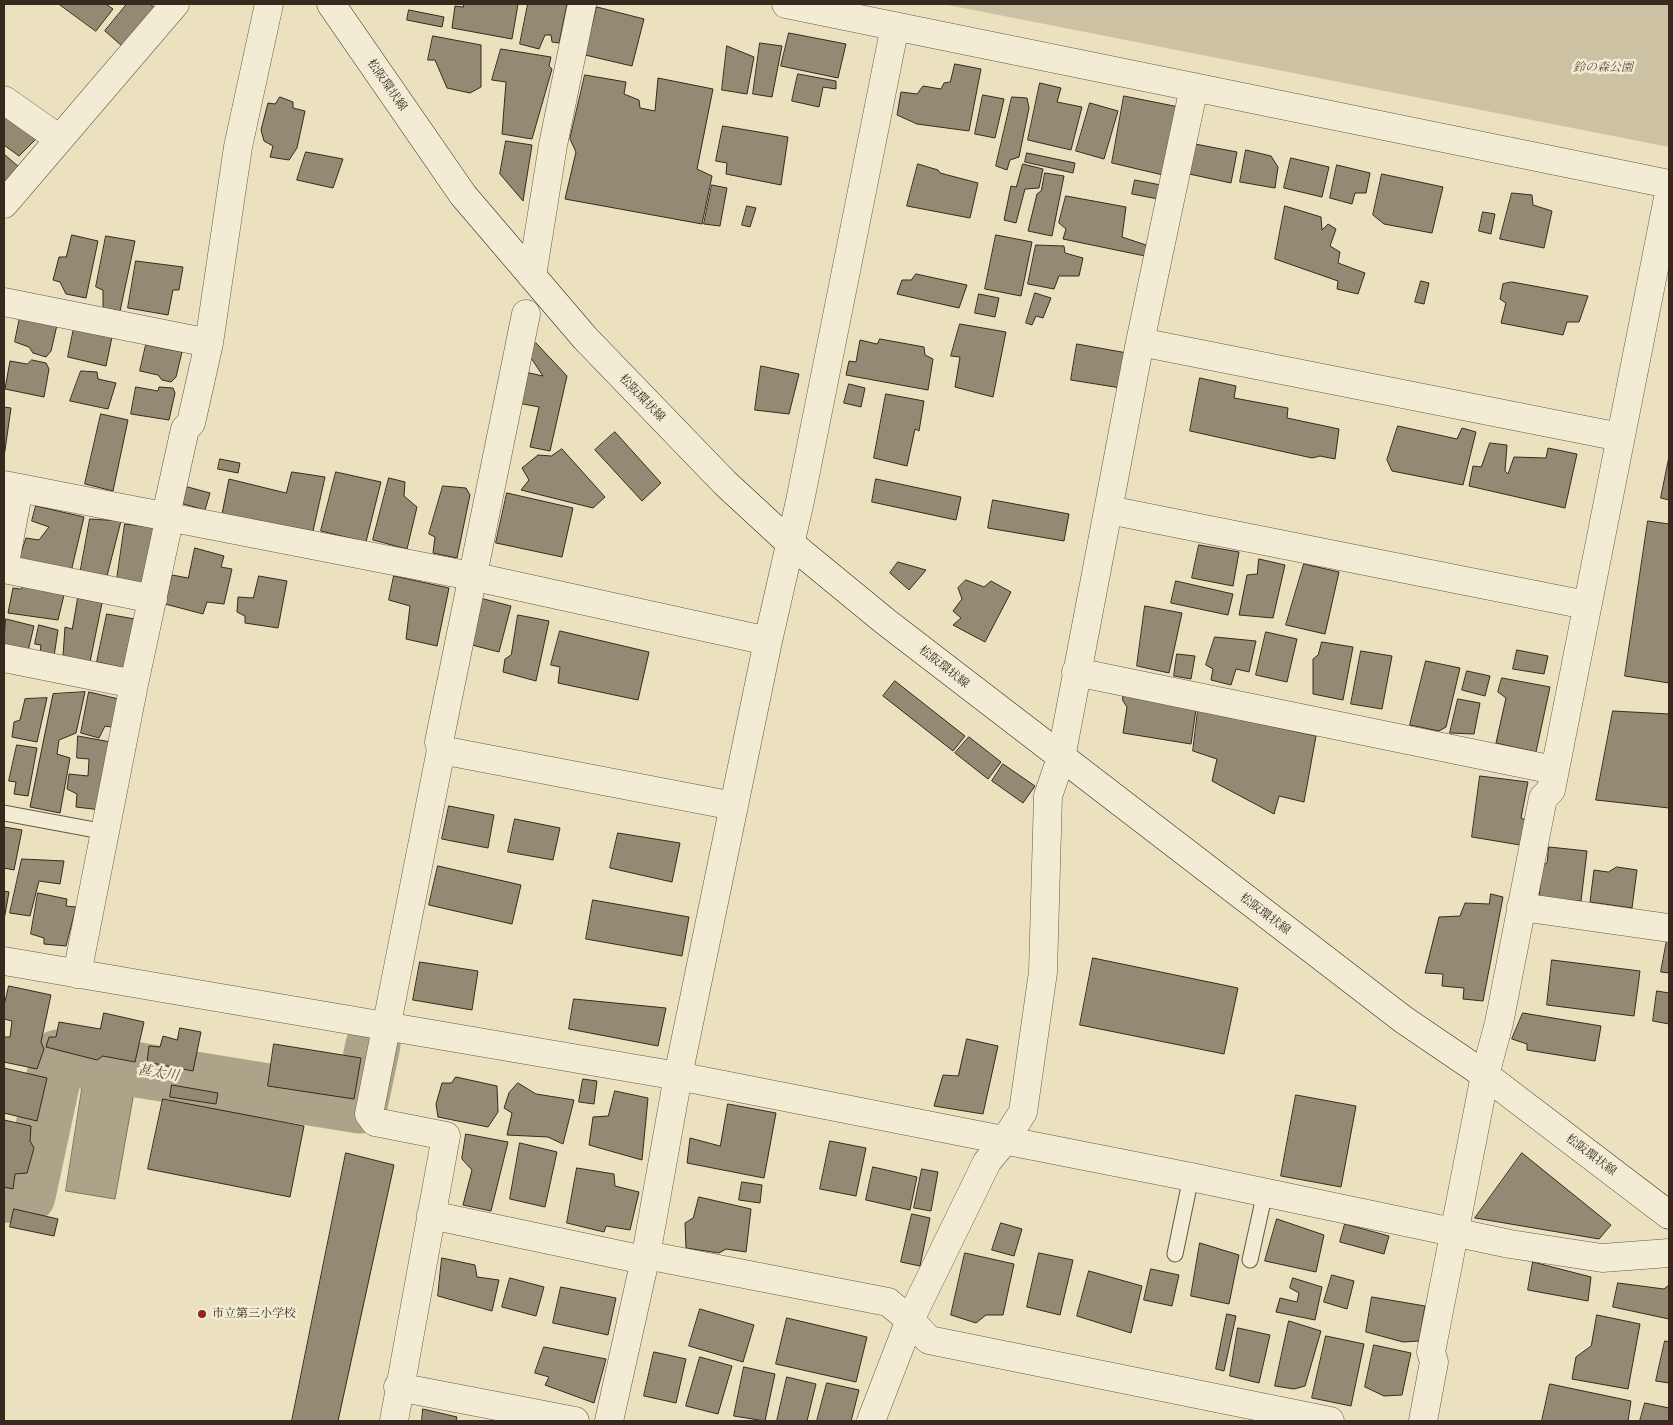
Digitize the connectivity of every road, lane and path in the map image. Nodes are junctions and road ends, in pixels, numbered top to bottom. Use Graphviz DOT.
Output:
graph roads {
  1 [pos="175,4"];
  2 [pos="269,4"];
  3 [pos="330,4"];
  4 [pos="582,4"];
  5 [pos="786,4"];
  6 [pos="895,26"];
  7 [pos="1194,87"];
  8 [pos="4,100"];
  9 [pos="58,138"];
  10 [pos="1669,184"];
  11 [pos="1669,193"];
  12 [pos="4,204"];
  13 [pos="532,276"];
  14 [pos="4,302"];
  15 [pos="526,314"];
  16 [pos="1140,342"];
  17 [pos="209,344"];
  18 [pos="1620,437"];
  19 [pos="11,486"];
  20 [pos="1109,510"];
  21 [pos="168,515"];
  22 [pos="791,544"];
  23 [pos="4,569"];
  24 [pos="471,576"];
  25 [pos="152,599"];
  26 [pos="1586,605"];
  27 [pos="768,641"];
  28 [pos="4,658"];
  29 [pos="1076,672"];
  30 [pos="134,684"];
  31 [pos="441,750"];
  32 [pos="1061,758"];
  33 [pos="1554,770"];
  34 [pos="734,806"];
  35 [pos="4,812"];
  36 [pos="106,832"];
  37 [pos="1521,907"];
  38 [pos="1669,928"];
  39 [pos="4,961"];
  40 [pos="77,974"];
  41 [pos="387,1026"];
  42 [pos="1484,1075"];
  43 [pos="678,1076"];
  44 [pos="1005,1140"];
  45 [pos="1191,1177"];
  46 [pos="1265,1192"];
  47 [pos="431,1215"];
  48 [pos="1669,1215"];
  49 [pos="1455,1231"];
  50 [pos="1669,1253"];
  51 [pos="1175,1254"];
  52 [pos="645,1258"];
  53 [pos="1250,1260"];
  54 [pos="910,1320"];
  55 [pos="398,1386"];
  56 [pos="394,1421"];
  57 [pos="575,1421"];
  58 [pos="609,1421"];
  59 [pos="871,1421"];
  60 [pos="1330,1421"];
  61 [pos="1423,1421"];
  1 -- 9 [label="street"];
  2 -- 17 [label="street"];
  3 -- 13 [label="street, 松阪環状線"];
  4 -- 13 [label="street"];
  5 -- 6 [label="street"];
  6 -- 7 [label="street"];
  6 -- 22 [label="street"];
  7 -- 10 [label="street"];
  7 -- 16 [label="street"];
  8 -- 9 [label="street"];
  9 -- 12 [label="street"];
  11 -- 18 [label="street"];
  13 -- 22 [label="street, 松阪環状線"];
  14 -- 17 [label="street"];
  15 -- 24 [label="street"];
  16 -- 18 [label="street"];
  16 -- 20 [label="street"];
  17 -- 21 [label="street"];
  18 -- 26 [label="street"];
  19 -- 21 [label="street"];
  19 -- 23 [label="street"];
  20 -- 26 [label="street"];
  20 -- 29 [label="street"];
  21 -- 24 [label="street"];
  21 -- 25 [label="street"];
  22 -- 27 [label="street"];
  22 -- 32 [label="street, 松阪環状線"];
  23 -- 25 [label="street"];
  24 -- 27 [label="street"];
  24 -- 31 [label="street"];
  25 -- 30 [label="street"];
  26 -- 33 [label="street"];
  27 -- 34 [label="street"];
  28 -- 30 [label="street"];
  29 -- 32 [label="street"];
  29 -- 33 [label="street"];
  30 -- 36 [label="street"];
  31 -- 34 [label="street"];
  31 -- 41 [label="street"];
  32 -- 42 [label="street, 松阪環状線"];
  32 -- 44 [label="street"];
  33 -- 37 [label="street"];
  34 -- 43 [label="street"];
  35 -- 36 [label="lane"];
  36 -- 40 [label="street"];
  37 -- 38 [label="street"];
  37 -- 42 [label="street"];
  39 -- 40 [label="street"];
  40 -- 41 [label="street"];
  41 -- 43 [label="street"];
  41 -- 47 [label="street"];
  42 -- 48 [label="street, 松阪環状線"];
  42 -- 49 [label="street"];
  43 -- 44 [label="street"];
  43 -- 52 [label="street"];
  44 -- 45 [label="street"];
  44 -- 54 [label="street"];
  45 -- 46 [label="street"];
  45 -- 51 [label="lane"];
  46 -- 49 [label="street"];
  46 -- 53 [label="lane"];
  47 -- 52 [label="street"];
  47 -- 55 [label="street"];
  49 -- 50 [label="street"];
  49 -- 61 [label="street"];
  52 -- 54 [label="street"];
  52 -- 58 [label="street"];
  54 -- 59 [label="street"];
  54 -- 60 [label="street"];
  55 -- 56 [label="street"];
  55 -- 57 [label="street"];
}
